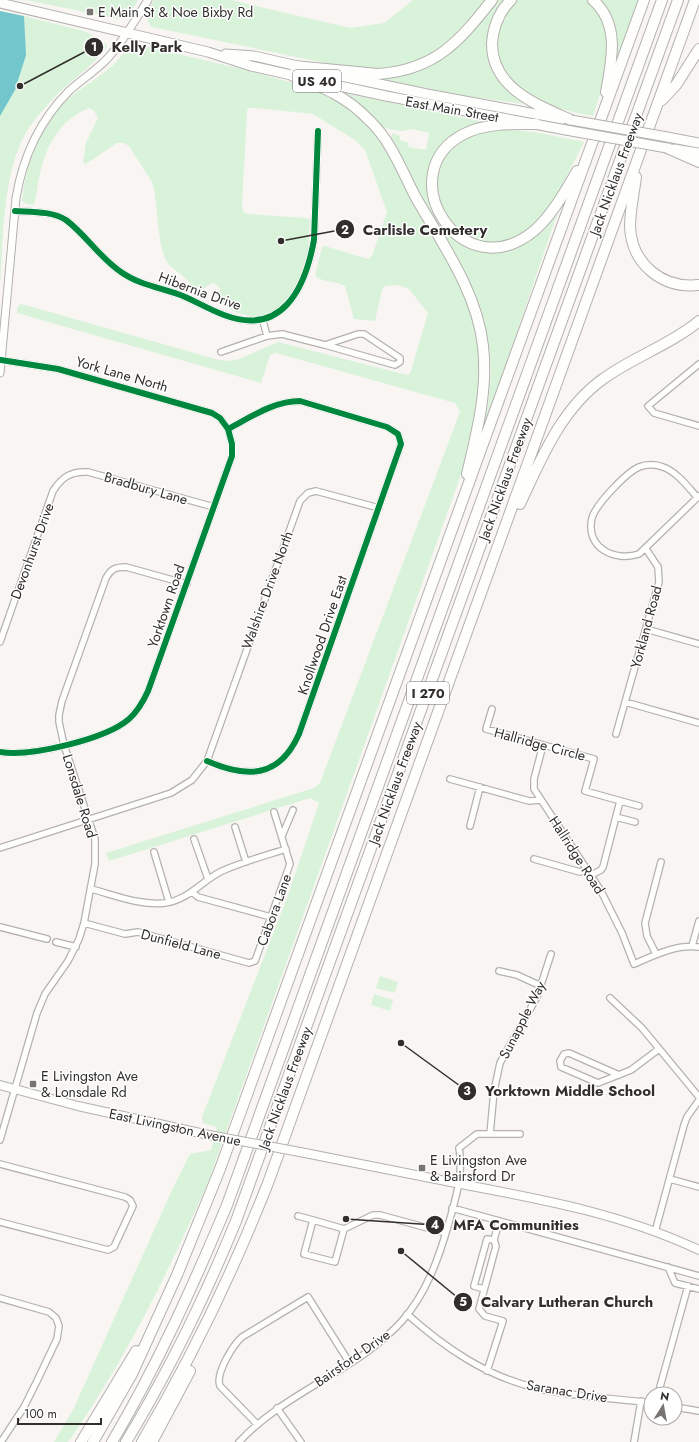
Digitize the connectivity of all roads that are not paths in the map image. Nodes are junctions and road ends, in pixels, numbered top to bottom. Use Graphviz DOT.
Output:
graph roads {
  1 [pos="148,0"];
  2 [pos="492,0"];
  3 [pos="512,0"];
  4 [pos="593,0"];
  5 [pos="644,0"];
  6 [pos="662,0"];
  7 [pos="678,0"];
  8 [pos="696,0"];
  9 [pos="0,3"];
  10 [pos="126,33"];
  11 [pos="699,49"];
  12 [pos="294,71"];
  13 [pos="658,104"];
  14 [pos="571,120"];
  15 [pos="601,120"];
  16 [pos="536,124"];
  17 [pos="318,131"];
  18 [pos="699,143"];
  19 [pos="590,148"];
  20 [pos="667,148"];
  21 [pos="699,153"];
  22 [pos="640,155"];
  23 [pos="699,162"];
  24 [pos="15,211"];
  25 [pos="699,285"];
  26 [pos="263,321"];
  27 [pos="699,321"];
  28 [pos="267,336"];
  29 [pos="325,345"];
  30 [pos="222,352"];
  31 [pos="1,360"];
  32 [pos="699,364"];
  33 [pos="0,373"];
  34 [pos="699,426"];
  35 [pos="228,429"];
  36 [pos="78,471"];
  37 [pos="698,497"];
  38 [pos="214,507"];
  39 [pos="379,508"];
  40 [pos="456,520"];
  41 [pos="504,531"];
  42 [pos="646,549"];
  43 [pos="187,584"];
  44 [pos="646,629"];
  45 [pos="0,642"];
  46 [pos="699,644"];
  47 [pos="625,702"];
  48 [pos="492,708"];
  49 [pos="699,723"];
  50 [pos="616,734"];
  51 [pos="543,744"];
  52 [pos="64,745"];
  53 [pos="0,752"];
  54 [pos="207,761"];
  55 [pos="450,778"];
  56 [pos="480,788"];
  57 [pos="540,800"];
  58 [pos="620,801"];
  59 [pos="639,806"];
  60 [pos="293,810"];
  61 [pos="274,812"];
  62 [pos="616,817"];
  63 [pos="88,820"];
  64 [pos="635,822"];
  65 [pos="235,826"];
  66 [pos="470,826"];
  67 [pos="282,836"];
  68 [pos="194,839"];
  69 [pos="0,848"];
  70 [pos="286,849"];
  71 [pos="154,852"];
  72 [pos="534,859"];
  73 [pos="246,862"];
  74 [pos="661,862"];
  75 [pos="586,869"];
  76 [pos="591,875"];
  77 [pos="208,879"];
  78 [pos="91,889"];
  79 [pos="192,892"];
  80 [pos="169,902"];
  81 [pos="271,916"];
  82 [pos="699,921"];
  83 [pos="84,923"];
  84 [pos="0,927"];
  85 [pos="47,939"];
  86 [pos="56,942"];
  87 [pos="692,946"];
  88 [pos="76,947"];
  89 [pos="699,947"];
  90 [pos="551,954"];
  91 [pos="656,954"];
  92 [pos="254,961"];
  93 [pos="499,971"];
  94 [pos="541,986"];
  95 [pos="610,998"];
  96 [pos="659,1049"];
  97 [pos="619,1075"];
  98 [pos="0,1085"];
  99 [pos="15,1089"];
  100 [pos="699,1099"];
  101 [pos="490,1134"];
  102 [pos="520,1134"];
  103 [pos="0,1140"];
  104 [pos="0,1164"];
  105 [pos="670,1179"];
  106 [pos="459,1183"];
  107 [pos="699,1187"];
  108 [pos="452,1208"];
  109 [pos="298,1216"];
  110 [pos="313,1220"];
  111 [pos="499,1221"];
  112 [pos="0,1222"];
  113 [pos="344,1229"];
  114 [pos="655,1232"];
  115 [pos="446,1233"];
  116 [pos="494,1240"];
  117 [pos="699,1250"];
  118 [pos="235,1262"];
  119 [pos="668,1267"];
  120 [pos="699,1276"];
  121 [pos="688,1286"];
  122 [pos="484,1289"];
  123 [pos="699,1289"];
  124 [pos="0,1298"];
  125 [pos="407,1314"];
  126 [pos="156,1319"];
  127 [pos="349,1362"];
  128 [pos="487,1371"];
  129 [pos="660,1386"];
  130 [pos="640,1401"];
  131 [pos="643,1402"];
  132 [pos="277,1408"];
  133 [pos="683,1408"];
  134 [pos="100,1409"];
  135 [pos="699,1411"];
  136 [pos="256,1424"];
  137 [pos="1,1442"];
  138 [pos="76,1442"];
  139 [pos="81,1442"];
  140 [pos="93,1442"];
  141 [pos="112,1442"];
  142 [pos="126,1442"];
  143 [pos="142,1442"];
  144 [pos="152,1442"];
  145 [pos="239,1442"];
  146 [pos="301,1442"];
  147 [pos="634,1442"];
  1 -- 10 [label="street"];
  2 -- 12 [label="highway"];
  3 -- 14 [label="highway"];
  4 -- 15 [label="highway"];
  5 -- 15 [label="highway"];
  6 -- 141 [label="highway, Jack Nicklaus Freeway / I 270"];
  7 -- 142 [label="highway, Jack Nicklaus Freeway / I 270"];
  8 -- 13 [label="highway"];
  9 -- 10 [label="main road, East Main Street / US 40"];
  10 -- 12 [label="main road, East Main Street / US 40"];
  10 -- 24 [label="street"];
  11 -- 13 [label="highway"];
  12 -- 14 [label="main road, East Main Street / US 40"];
  12 -- 16 [label="main road, East Main Street / US 40"];
  12 -- 40 [label="highway"];
  13 -- 22 [label="highway"];
  14 -- 18 [label="main road, East Main Street / US 40, bridge"];
  15 -- 19 [label="highway"];
  16 -- 19 [label="highway"];
  16 -- 20 [label="main road, East Main Street / US 40, bridge"];
  17 -- 26 [label="street"];
  19 -- 40 [label="highway"];
  20 -- 21 [label="main road, East Main Street / US 40"];
  20 -- 23 [label="highway"];
  22 -- 25 [label="highway"];
  22 -- 41 [label="highway"];
  24 -- 26 [label="street, Hibernia Drive"];
  24 -- 31 [label="street"];
  26 -- 28 [label="street"];
  27 -- 41 [label="highway"];
  28 -- 29 [label="street"];
  28 -- 30 [label="street"];
  29 -- 29 [label="street"];
  31 -- 33 [label="street"];
  31 -- 35 [label="street, York Lane North"];
  32 -- 34 [label="street"];
  35 -- 38 [label="street, Yorktown Road"];
  35 -- 39 [label="street, Knollwood Drive East"];
  36 -- 38 [label="street, Bradbury Lane"];
  36 -- 45 [label="street, Devonhurst Drive"];
  37 -- 42 [label="street"];
  37 -- 42 [label="street"];
  38 -- 43 [label="street, Yorktown Road"];
  39 -- 54 [label="street, Knollwood Drive East"];
  39 -- 54 [label="street, Walshire Drive North"];
  40 -- 126 [label="highway"];
  41 -- 118 [label="highway"];
  42 -- 44 [label="street, Yorkland Road"];
  43 -- 52 [label="street, Yorktown Road"];
  43 -- 52 [label="street, Lonsdale Road"];
  44 -- 46 [label="street"];
  44 -- 47 [label="street, Yorkland Road"];
  47 -- 49 [label="street"];
  47 -- 50 [label="street, Yorkland Road"];
  48 -- 51 [label="street, Hallridge Circle"];
  51 -- 57 [label="street, Hallridge Road"];
  51 -- 58 [label="street, Hallridge Circle"];
  52 -- 53 [label="street, Yorktown Road"];
  52 -- 63 [label="street, Lonsdale Road"];
  54 -- 63 [label="street, Walshire Drive North"];
  55 -- 56 [label="street"];
  56 -- 57 [label="street"];
  56 -- 66 [label="street"];
  57 -- 75 [label="street, Hallridge Road"];
  58 -- 59 [label="street, Hallridge Circle"];
  58 -- 62 [label="street"];
  60 -- 67 [label="street"];
  61 -- 67 [label="street, Cabora Lane"];
  62 -- 64 [label="street"];
  62 -- 76 [label="street"];
  63 -- 69 [label="street, Walshire Drive North"];
  63 -- 78 [label="street, Lonsdale Road"];
  65 -- 73 [label="street"];
  67 -- 70 [label="street, Cabora Lane"];
  68 -- 77 [label="street"];
  70 -- 73 [label="street"];
  70 -- 81 [label="street, Cabora Lane"];
  71 -- 80 [label="street"];
  72 -- 75 [label="street"];
  73 -- 77 [label="street"];
  74 -- 91 [label="street"];
  75 -- 76 [label="street, Hallridge Road"];
  76 -- 91 [label="street, Hallridge Road"];
  77 -- 79 [label="street"];
  78 -- 80 [label="street"];
  78 -- 83 [label="street, Lonsdale Road"];
  79 -- 80 [label="street"];
  79 -- 81 [label="street"];
  81 -- 92 [label="street, Cabora Lane"];
  82 -- 87 [label="street"];
  83 -- 88 [label="street, Lonsdale Road"];
  83 -- 92 [label="street, Dunfield Lane"];
  84 -- 85 [label="street"];
  86 -- 88 [label="street"];
  87 -- 89 [label="street"];
  87 -- 91 [label="street"];
  88 -- 99 [label="street, Lonsdale Road"];
  90 -- 94 [label="street, Sunapple Way"];
  93 -- 94 [label="street"];
  94 -- 101 [label="street, Sunapple Way"];
  95 -- 96 [label="street"];
  96 -- 97 [label="street"];
  96 -- 100 [label="street"];
  97 -- 97 [label="street"];
  98 -- 99 [label="main road, East Livingston Avenue"];
  99 -- 103 [label="street, Lonsdale Road"];
  99 -- 106 [label="main road, East Livingston Avenue, bridge"];
  100 -- 105 [label="street"];
  101 -- 102 [label="street"];
  101 -- 106 [label="street, Bairsford Drive"];
  104 -- 112 [label="street"];
  105 -- 107 [label="street"];
  105 -- 114 [label="street"];
  106 -- 108 [label="street, Bairsford Drive"];
  106 -- 114 [label="main road, East Livingston Avenue"];
  108 -- 111 [label="street"];
  108 -- 115 [label="street, Bairsford Drive"];
  109 -- 110 [label="street"];
  110 -- 113 [label="street"];
  110 -- 113 [label="street"];
  111 -- 116 [label="street"];
  111 -- 119 [label="street"];
  113 -- 115 [label="street"];
  114 -- 117 [label="main road, East Livingston Avenue"];
  115 -- 125 [label="street, Bairsford Drive"];
  116 -- 122 [label="street"];
  116 -- 122 [label="street"];
  118 -- 143 [label="highway"];
  118 -- 144 [label="highway"];
  119 -- 120 [label="street"];
  119 -- 121 [label="street"];
  121 -- 123 [label="street"];
  121 -- 129 [label="street"];
  122 -- 128 [label="street"];
  124 -- 137 [label="street"];
  125 -- 127 [label="street, Bairsford Drive"];
  125 -- 128 [label="street, Saranac Drive"];
  126 -- 134 [label="highway"];
  126 -- 140 [label="highway"];
  127 -- 132 [label="street, Bairsford Drive"];
  127 -- 136 [label="street"];
  128 -- 130 [label="street, Saranac Drive"];
  130 -- 131 [label="street, Saranac Drive"];
  130 -- 147 [label="street"];
  132 -- 136 [label="street, Bairsford Drive"];
  132 -- 146 [label="street"];
  133 -- 135 [label="street"];
  134 -- 138 [label="highway"];
  134 -- 139 [label="highway"];
  136 -- 145 [label="street, Bairsford Drive"];
}
